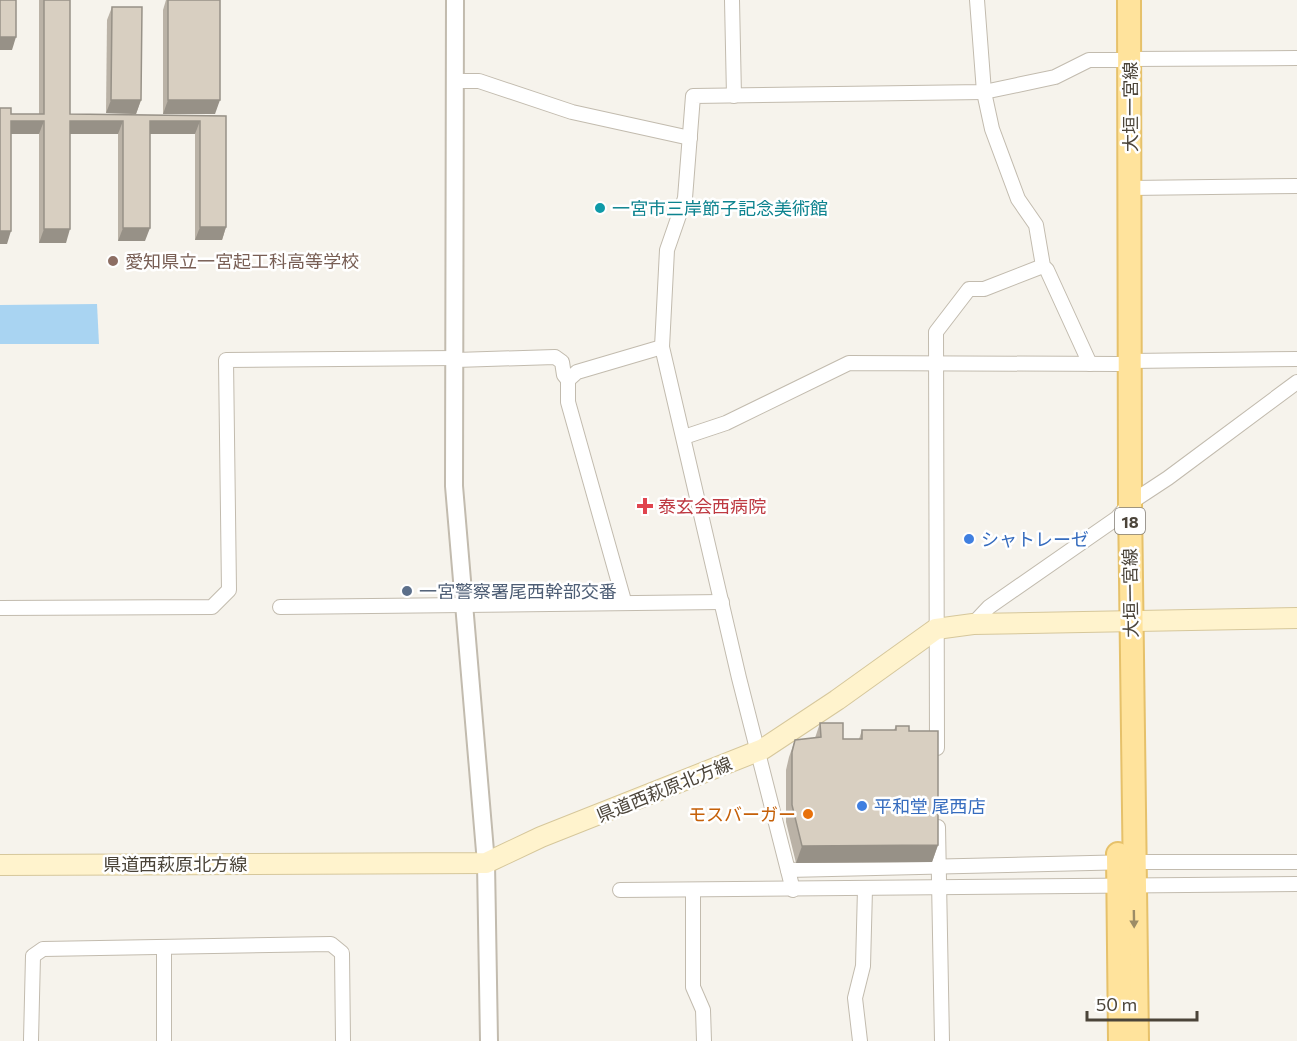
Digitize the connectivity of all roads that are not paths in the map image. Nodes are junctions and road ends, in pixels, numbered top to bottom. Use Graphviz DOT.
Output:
graph roads {
  1 [pos="455,0"];
  2 [pos="732,0"];
  3 [pos="977,0"];
  4 [pos="1117,0"];
  5 [pos="1129,0"];
  6 [pos="1297,58"];
  7 [pos="1124,59"];
  8 [pos="455,81"];
  9 [pos="984,92"];
  10 [pos="735,96"];
  11 [pos="690,138"];
  12 [pos="1297,186"];
  13 [pos="1130,188"];
  14 [pos="1043,266"];
  15 [pos="662,347"];
  16 [pos="456,359"];
  17 [pos="1297,359"];
  18 [pos="1124,362"];
  19 [pos="936,364"];
  20 [pos="1090,364"];
  21 [pos="568,380"];
  22 [pos="1297,382"];
  23 [pos="684,437"];
  24 [pos="1123,510"];
  25 [pos="624,602"];
  26 [pos="722,602"];
  27 [pos="464,605"];
  28 [pos="280,607"];
  29 [pos="0,608"];
  30 [pos="1297,618"];
  31 [pos="1124,622"];
  32 [pos="973,624"];
  33 [pos="936,629"];
  34 [pos="758,752"];
  35 [pos="937,762"];
  36 [pos="937,809"];
  37 [pos="1126,862"];
  38 [pos="1297,862"];
  39 [pos="486,863"];
  40 [pos="0,865"];
  41 [pos="938,868"];
  42 [pos="788,870"];
  43 [pos="1297,884"];
  44 [pos="1126,885"];
  45 [pos="938,888"];
  46 [pos="620,890"];
  47 [pos="693,890"];
  48 [pos="793,890"];
  49 [pos="865,890"];
  50 [pos="164,947"];
  51 [pos="31,1040"];
  52 [pos="164,1041"];
  53 [pos="343,1041"];
  54 [pos="489,1041"];
  55 [pos="704,1041"];
  56 [pos="860,1041"];
  57 [pos="942,1041"];
  58 [pos="1120,1041"];
  59 [pos="1137,1041"];
  1 -- 8 [label="street"];
  2 -- 10 [label="street"];
  3 -- 9 [label="street"];
  4 -- 7 [label="main road, 大垣一宮線 / 18"];
  5 -- 7 [label="main road, 大垣一宮線 / 18"];
  6 -- 7 [label="street"];
  7 -- 9 [label="street"];
  7 -- 13 [label="main road, 大垣一宮線 / 18"];
  7 -- 18 [label="main road, 大垣一宮線 / 18"];
  8 -- 11 [label="street"];
  8 -- 16 [label="street"];
  9 -- 10 [label="street"];
  9 -- 14 [label="street"];
  10 -- 11 [label="street"];
  11 -- 15 [label="street"];
  12 -- 13 [label="street"];
  13 -- 18 [label="main road, 大垣一宮線 / 18"];
  14 -- 19 [label="street"];
  14 -- 20 [label="street"];
  15 -- 21 [label="street"];
  15 -- 23 [label="street"];
  16 -- 21 [label="street"];
  16 -- 27 [label="street"];
  16 -- 29 [label="street"];
  17 -- 18 [label="street"];
  18 -- 20 [label="street"];
  18 -- 24 [label="main road, 大垣一宮線 / 18"];
  19 -- 20 [label="street"];
  19 -- 23 [label="street"];
  19 -- 33 [label="street"];
  21 -- 25 [label="street"];
  22 -- 24 [label="street"];
  23 -- 26 [label="street"];
  24 -- 31 [label="main road, 大垣一宮線 / 18"];
  24 -- 32 [label="street"];
  25 -- 26 [label="street"];
  25 -- 27 [label="street"];
  26 -- 34 [label="street"];
  27 -- 28 [label="street"];
  27 -- 39 [label="street"];
  30 -- 31 [label="main road, 県道西萩原北方線"];
  31 -- 32 [label="main road, 県道西萩原北方線"];
  31 -- 37 [label="main road, 大垣一宮線 / 18"];
  32 -- 33 [label="main road, 県道西萩原北方線"];
  33 -- 34 [label="main road, 県道西萩原北方線"];
  33 -- 35 [label="street"];
  34 -- 39 [label="main road, 県道西萩原北方線"];
  34 -- 42 [label="street"];
  36 -- 41 [label="street"];
  37 -- 38 [label="street"];
  37 -- 41 [label="street"];
  37 -- 44 [label="main road, 大垣一宮線 / 18"];
  39 -- 40 [label="main road, 県道西萩原北方線"];
  39 -- 54 [label="street"];
  41 -- 42 [label="street"];
  41 -- 45 [label="street"];
  42 -- 48 [label="street"];
  43 -- 44 [label="street"];
  44 -- 45 [label="street"];
  44 -- 58 [label="main road, 大垣一宮線 / 18"];
  44 -- 59 [label="main road, 大垣一宮線 / 18, one-way"];
  45 -- 49 [label="street"];
  45 -- 57 [label="street"];
  46 -- 47 [label="street"];
  47 -- 48 [label="street"];
  47 -- 55 [label="street"];
  48 -- 49 [label="street"];
  49 -- 56 [label="street"];
  50 -- 51 [label="street"];
  50 -- 52 [label="street"];
  50 -- 53 [label="street"];
}
